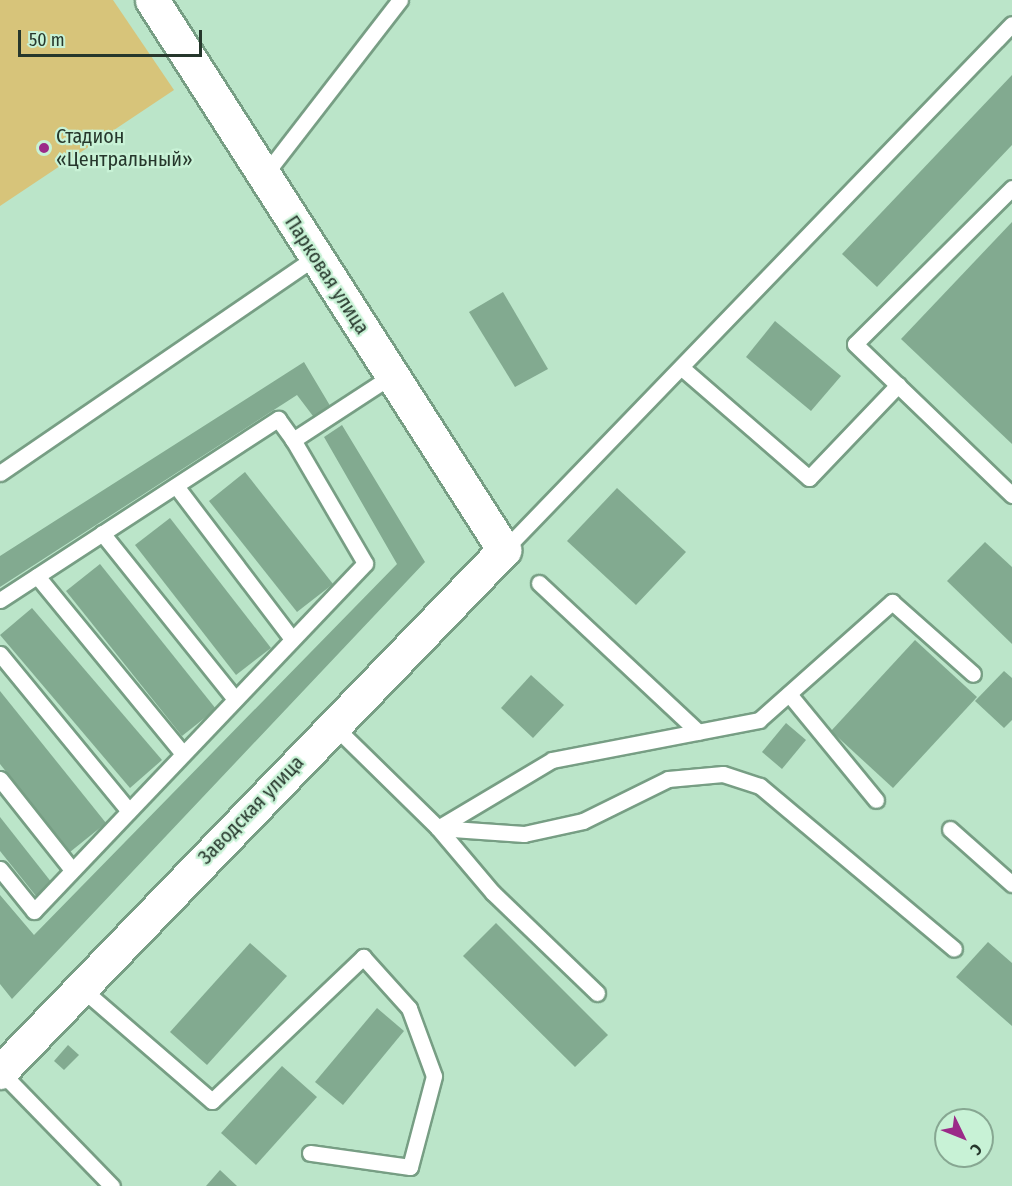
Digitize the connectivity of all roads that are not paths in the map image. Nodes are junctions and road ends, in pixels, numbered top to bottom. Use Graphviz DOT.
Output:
graph roads {
  1 [pos="152,0"];
  2 [pos="400,0"];
  3 [pos="1012,24"];
  4 [pos="263,177"];
  5 [pos="1012,188"];
  6 [pos="315,257"];
  7 [pos="682,368"];
  8 [pos="391,376"];
  9 [pos="898,385"];
  10 [pos="293,440"];
  11 [pos="0,473"];
  12 [pos="176,486"];
  13 [pos="1012,495"];
  14 [pos="102,533"];
  15 [pos="504,550"];
  16 [pos="37,576"];
  17 [pos="539,583"];
  18 [pos="0,600"];
  19 [pos="292,639"];
  20 [pos="0,654"];
  21 [pos="974,674"];
  22 [pos="789,694"];
  23 [pos="236,699"];
  24 [pos="333,725"];
  25 [pos="698,732"];
  26 [pos="183,754"];
  27 [pos="0,779"];
  28 [pos="876,800"];
  29 [pos="129,811"];
  30 [pos="438,828"];
  31 [pos="950,829"];
  32 [pos="0,869"];
  33 [pos="72,870"];
  34 [pos="1012,884"];
  35 [pos="954,949"];
  36 [pos="81,988"];
  37 [pos="597,993"];
  38 [pos="0,1072"];
  39 [pos="310,1153"];
  40 [pos="112,1186"];
  1 -- 4 [label="street, Парковая улица"];
  2 -- 4 [label="lane"];
  3 -- 7 [label="lane"];
  4 -- 6 [label="street, Парковая улица"];
  5 -- 9 [label="lane"];
  6 -- 8 [label="street, Парковая улица"];
  6 -- 11 [label="lane"];
  7 -- 9 [label="lane"];
  7 -- 15 [label="lane"];
  8 -- 10 [label="lane"];
  8 -- 15 [label="street, Парковая улица"];
  9 -- 13 [label="lane"];
  10 -- 12 [label="lane"];
  10 -- 19 [label="lane"];
  12 -- 14 [label="lane"];
  12 -- 19 [label="lane"];
  14 -- 16 [label="lane"];
  14 -- 23 [label="lane"];
  15 -- 24 [label="street, Заводская улица"];
  16 -- 18 [label="lane"];
  16 -- 26 [label="lane"];
  17 -- 25 [label="lane"];
  19 -- 23 [label="lane"];
  20 -- 29 [label="lane"];
  21 -- 22 [label="lane"];
  22 -- 25 [label="lane"];
  22 -- 28 [label="lane"];
  23 -- 26 [label="lane"];
  24 -- 30 [label="lane"];
  24 -- 36 [label="street, Заводская улица"];
  25 -- 30 [label="lane"];
  26 -- 29 [label="lane"];
  27 -- 33 [label="lane"];
  29 -- 33 [label="lane"];
  30 -- 35 [label="lane"];
  30 -- 37 [label="lane"];
  31 -- 34 [label="lane"];
  32 -- 33 [label="lane"];
  36 -- 38 [label="street, Заводская улица"];
  36 -- 39 [label="lane"];
  38 -- 40 [label="lane"];
}
